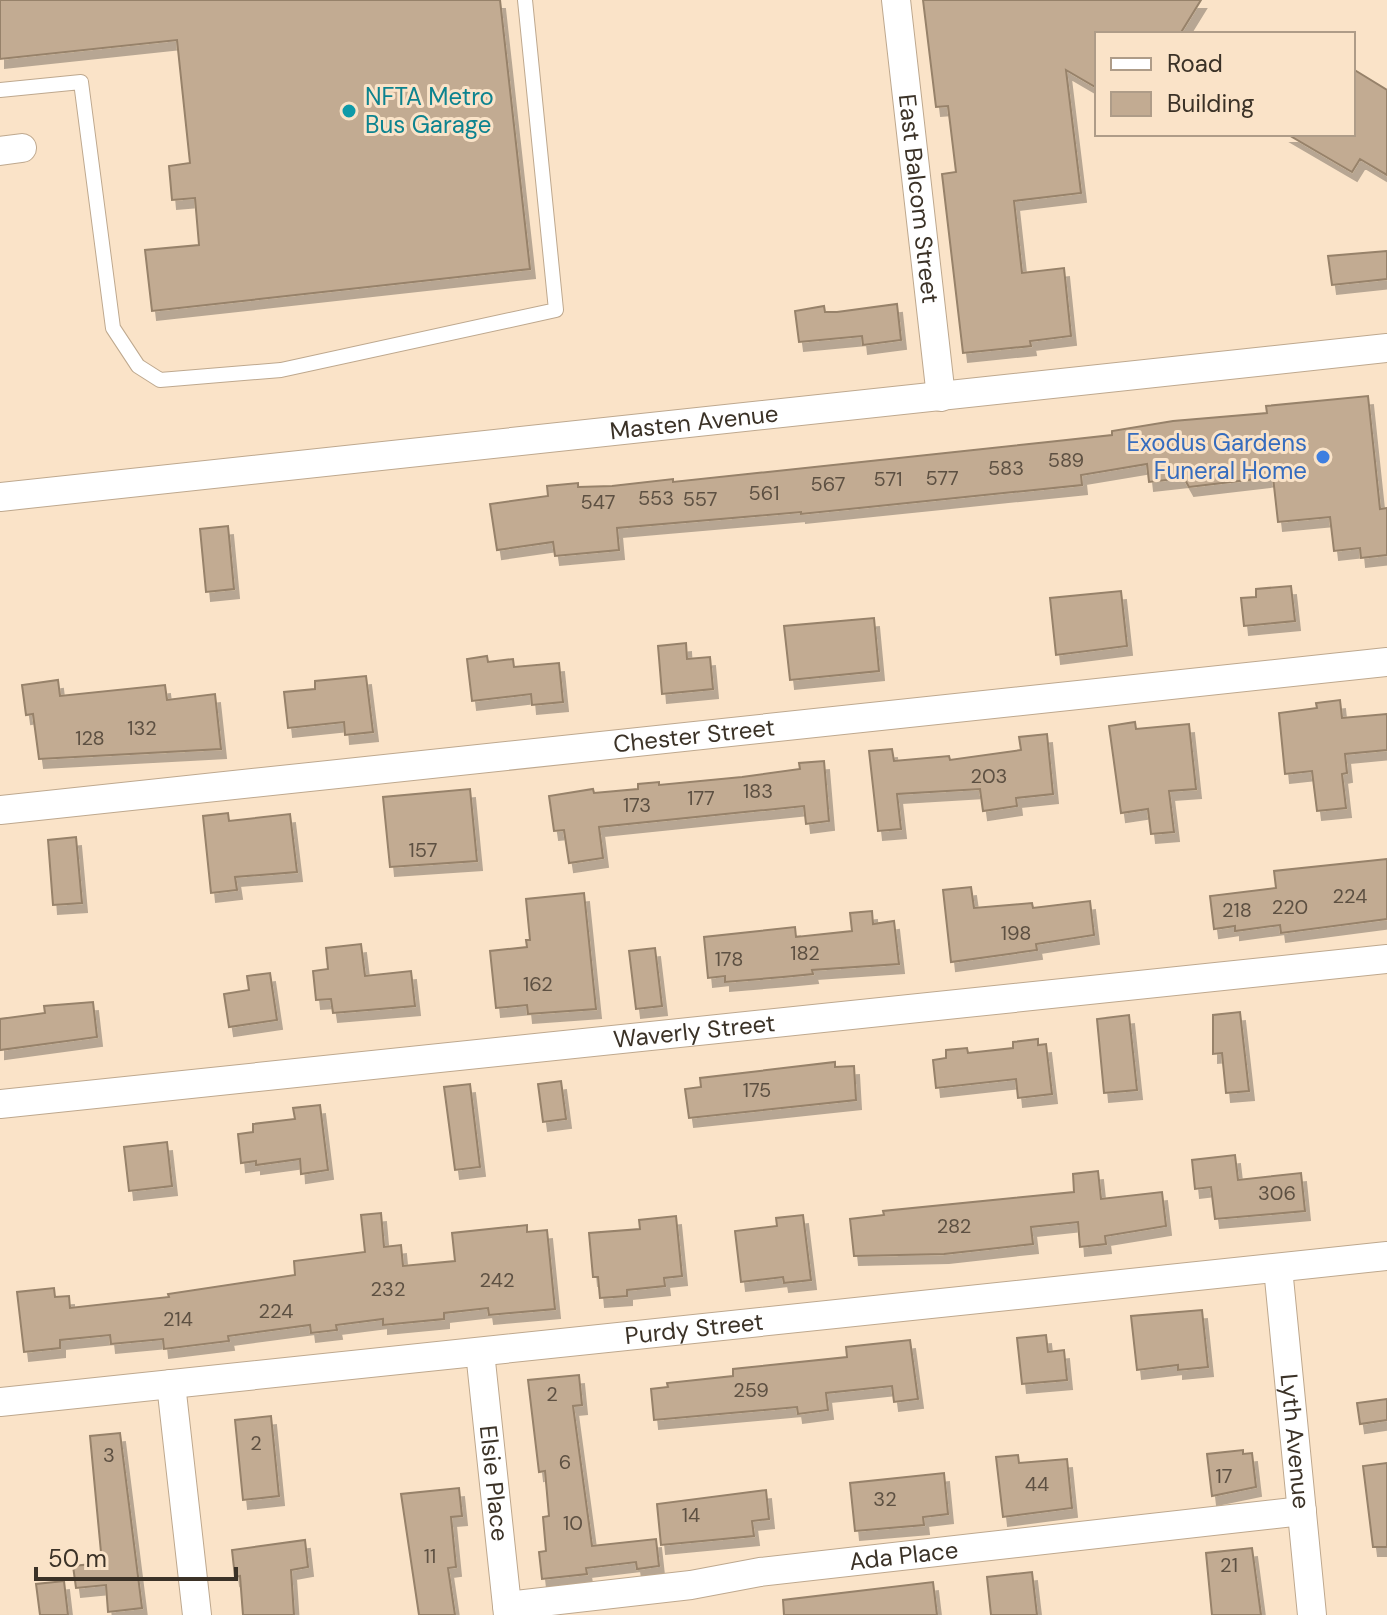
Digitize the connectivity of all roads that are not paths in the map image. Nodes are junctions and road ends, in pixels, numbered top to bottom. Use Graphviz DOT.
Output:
graph roads {
  1 [pos="525,0"];
  2 [pos="896,0"];
  3 [pos="0,90"];
  4 [pos="1387,348"];
  5 [pos="941,397"];
  6 [pos="0,497"];
  7 [pos="1387,662"];
  8 [pos="0,810"];
  9 [pos="1387,959"];
  10 [pos="0,1104"];
  11 [pos="1387,1256"];
  12 [pos="1278,1268"];
  13 [pos="480,1352"];
  14 [pos="171,1384"];
  15 [pos="0,1402"];
  16 [pos="1302,1511"];
  17 [pos="507,1610"];
  18 [pos="197,1615"];
  19 [pos="1312,1615"];
  1 -- 3 [label="lane"];
  2 -- 5 [label="street, East Balcom Street"];
  4 -- 5 [label="street, Masten Avenue"];
  5 -- 6 [label="street, Masten Avenue"];
  7 -- 8 [label="street, Chester Street"];
  9 -- 10 [label="street, Waverly Street"];
  11 -- 12 [label="street, Purdy Street"];
  12 -- 13 [label="street, Purdy Street"];
  12 -- 16 [label="street, Lyth Avenue"];
  13 -- 14 [label="street, Purdy Street"];
  13 -- 17 [label="street, Elsie Place"];
  14 -- 15 [label="street, Purdy Street"];
  14 -- 18 [label="street"];
  16 -- 17 [label="street, Ada Place"];
  16 -- 19 [label="street, Lyth Avenue"];
}
